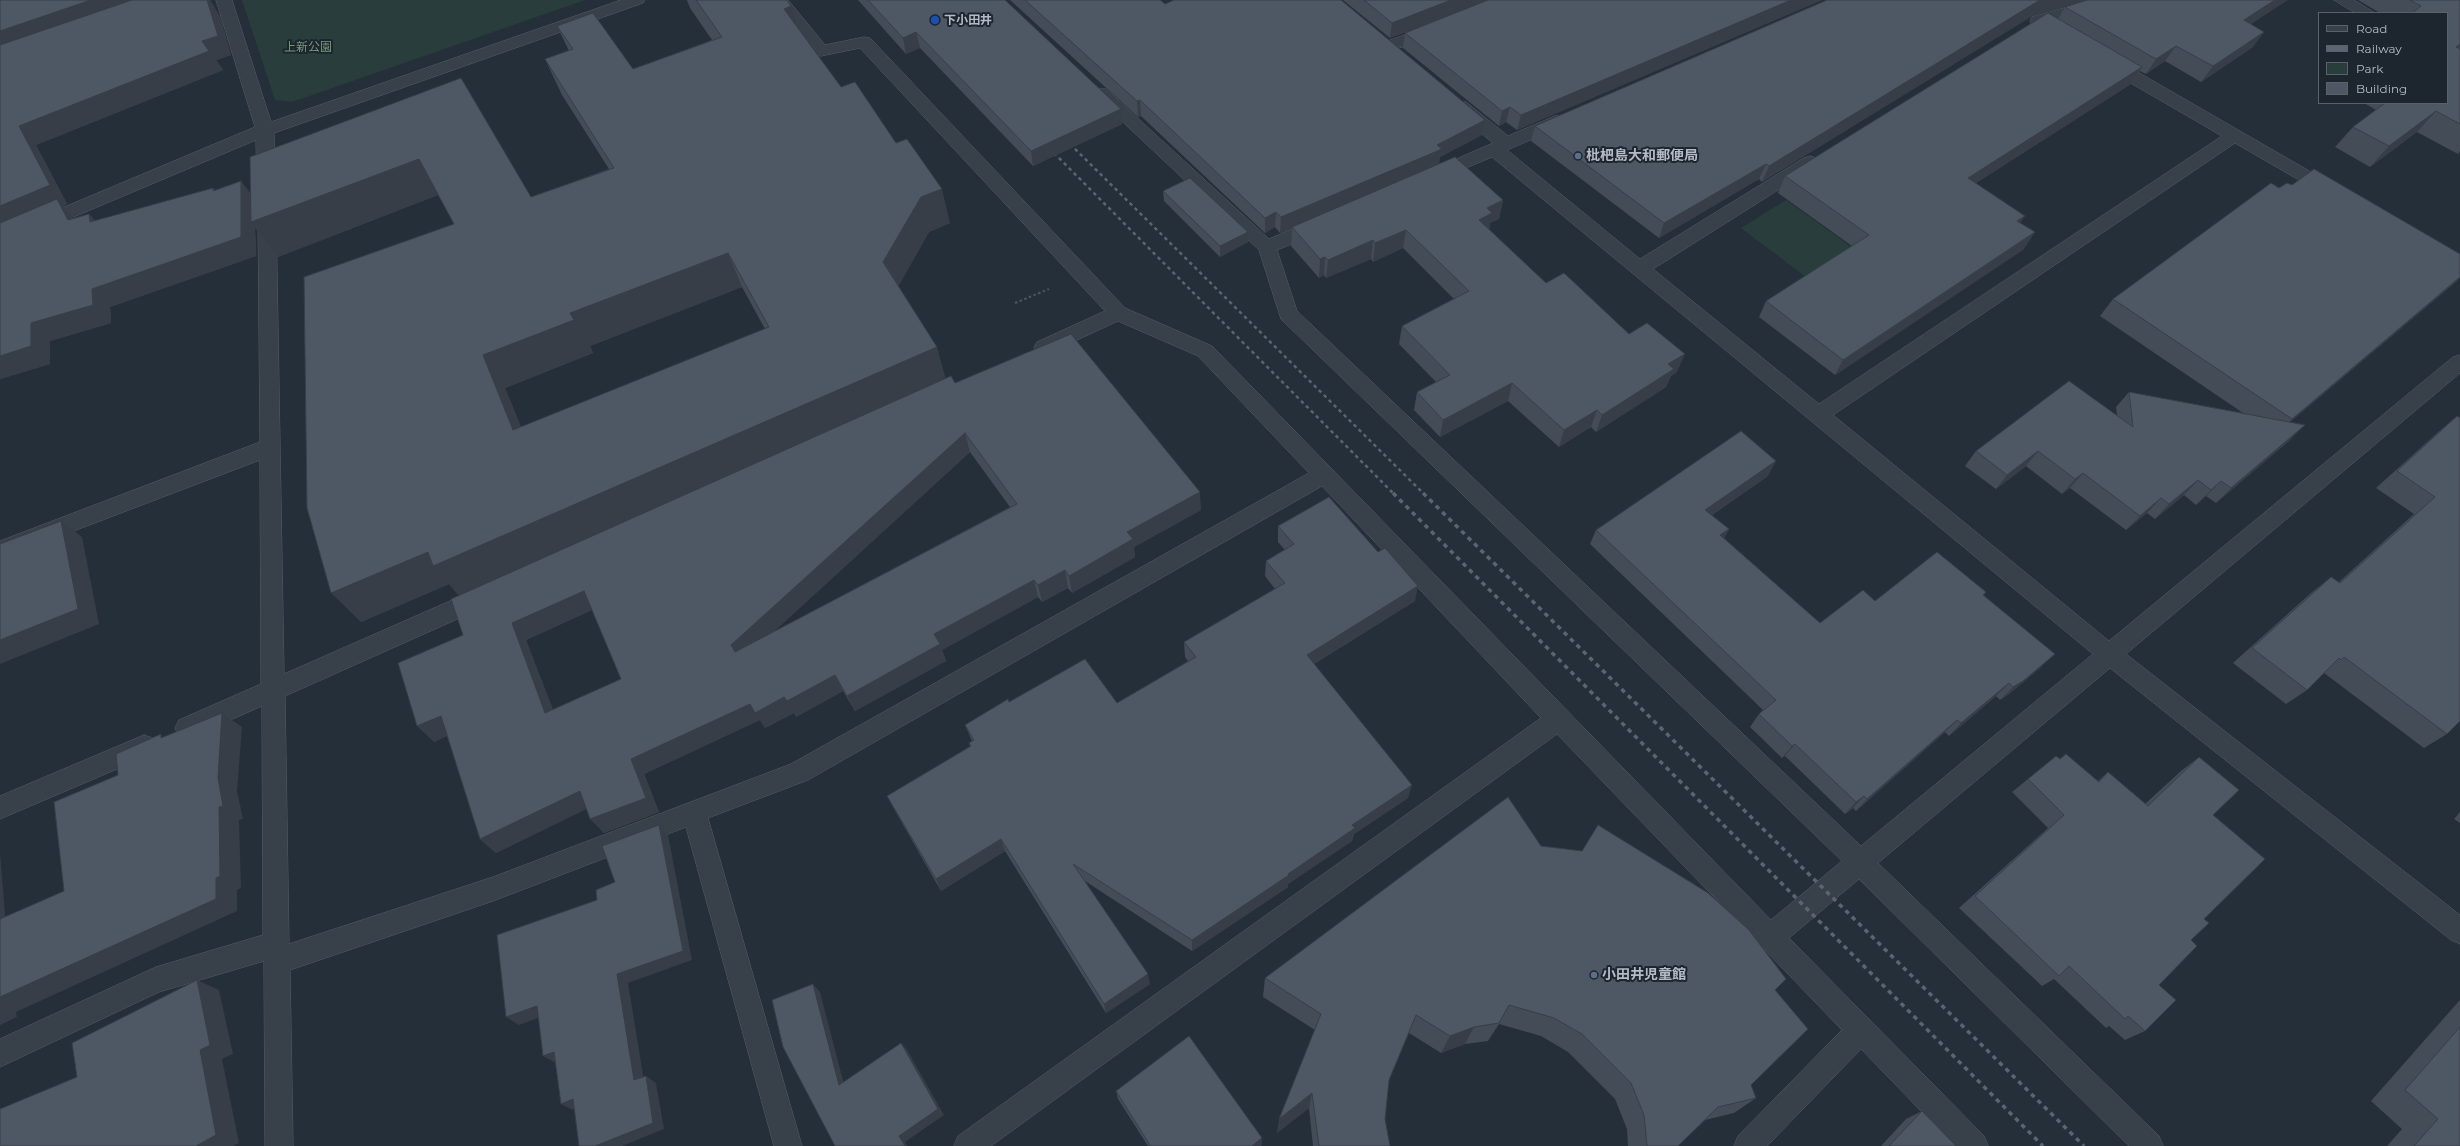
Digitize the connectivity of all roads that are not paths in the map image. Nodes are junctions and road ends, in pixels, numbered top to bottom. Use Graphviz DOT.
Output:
graph roads {
  1 [pos="224,0"];
  2 [pos="637,0"];
  3 [pos="779,0"];
  4 [pos="2110,0"];
  5 [pos="2342,0"];
  6 [pos="2365,12"];
  7 [pos="1445,25"];
  8 [pos="2058,33"];
  9 [pos="1388,47"];
  10 [pos="2092,53"];
  11 [pos="1087,81"];
  12 [pos="1447,96"];
  13 [pos="1579,113"];
  14 [pos="265,130"];
  15 [pos="2235,135"];
  16 [pos="1500,147"];
  17 [pos="1827,152"];
  18 [pos="1416,183"];
  19 [pos="2344,199"];
  20 [pos="1338,217"];
  21 [pos="0,241"];
  22 [pos="1267,247"];
  23 [pos="1640,268"];
  24 [pos="1118,313"];
  25 [pos="1028,354"];
  26 [pos="2460,362"];
  27 [pos="1818,415"];
  28 [pos="270,447"];
  29 [pos="1324,475"];
  30 [pos="0,550"];
  31 [pos="498,590"];
  32 [pos="2110,654"];
  33 [pos="272,691"];
  34 [pos="1558,719"];
  35 [pos="0,808"];
  36 [pos="694,812"];
  37 [pos="1860,862"];
  38 [pos="2460,931"];
  39 [pos="1770,937"];
  40 [pos="276,953"];
  41 [pos="1861,1030"];
  42 [pos="0,1053"];
  43 [pos="279,1146"];
  44 [pos="788,1146"];
  45 [pos="968,1146"];
  46 [pos="1748,1146"];
  47 [pos="1974,1146"];
  48 [pos="2148,1146"];
  1 -- 14 [label="street"];
  2 -- 14 [label="street"];
  3 -- 24 [label="street"];
  4 -- 8 [label="street"];
  5 -- 6 [label="street"];
  7 -- 9 [label="street"];
  10 -- 15 [label="street"];
  11 -- 22 [label="street"];
  12 -- 16 [label="street"];
  13 -- 16 [label="street"];
  14 -- 21 [label="street"];
  14 -- 28 [label="street"];
  15 -- 19 [label="street"];
  15 -- 27 [label="street"];
  16 -- 18 [label="street"];
  16 -- 23 [label="street"];
  17 -- 23 [label="street"];
  20 -- 22 [label="street"];
  22 -- 37 [label="street"];
  23 -- 27 [label="street"];
  24 -- 25 [label="street"];
  24 -- 29 [label="street"];
  26 -- 32 [label="street"];
  27 -- 32 [label="street"];
  28 -- 30 [label="street"];
  28 -- 33 [label="street"];
  29 -- 34 [label="street"];
  29 -- 36 [label="street"];
  31 -- 33 [label="street"];
  32 -- 37 [label="street"];
  32 -- 38 [label="street"];
  33 -- 35 [label="street"];
  33 -- 40 [label="street"];
  34 -- 39 [label="street"];
  34 -- 45 [label="street"];
  36 -- 40 [label="street"];
  36 -- 44 [label="street"];
  37 -- 39 [label="street"];
  37 -- 48 [label="street"];
  39 -- 41 [label="street"];
  40 -- 42 [label="street"];
  40 -- 43 [label="street"];
  41 -- 46 [label="street"];
  41 -- 47 [label="street"];
}
